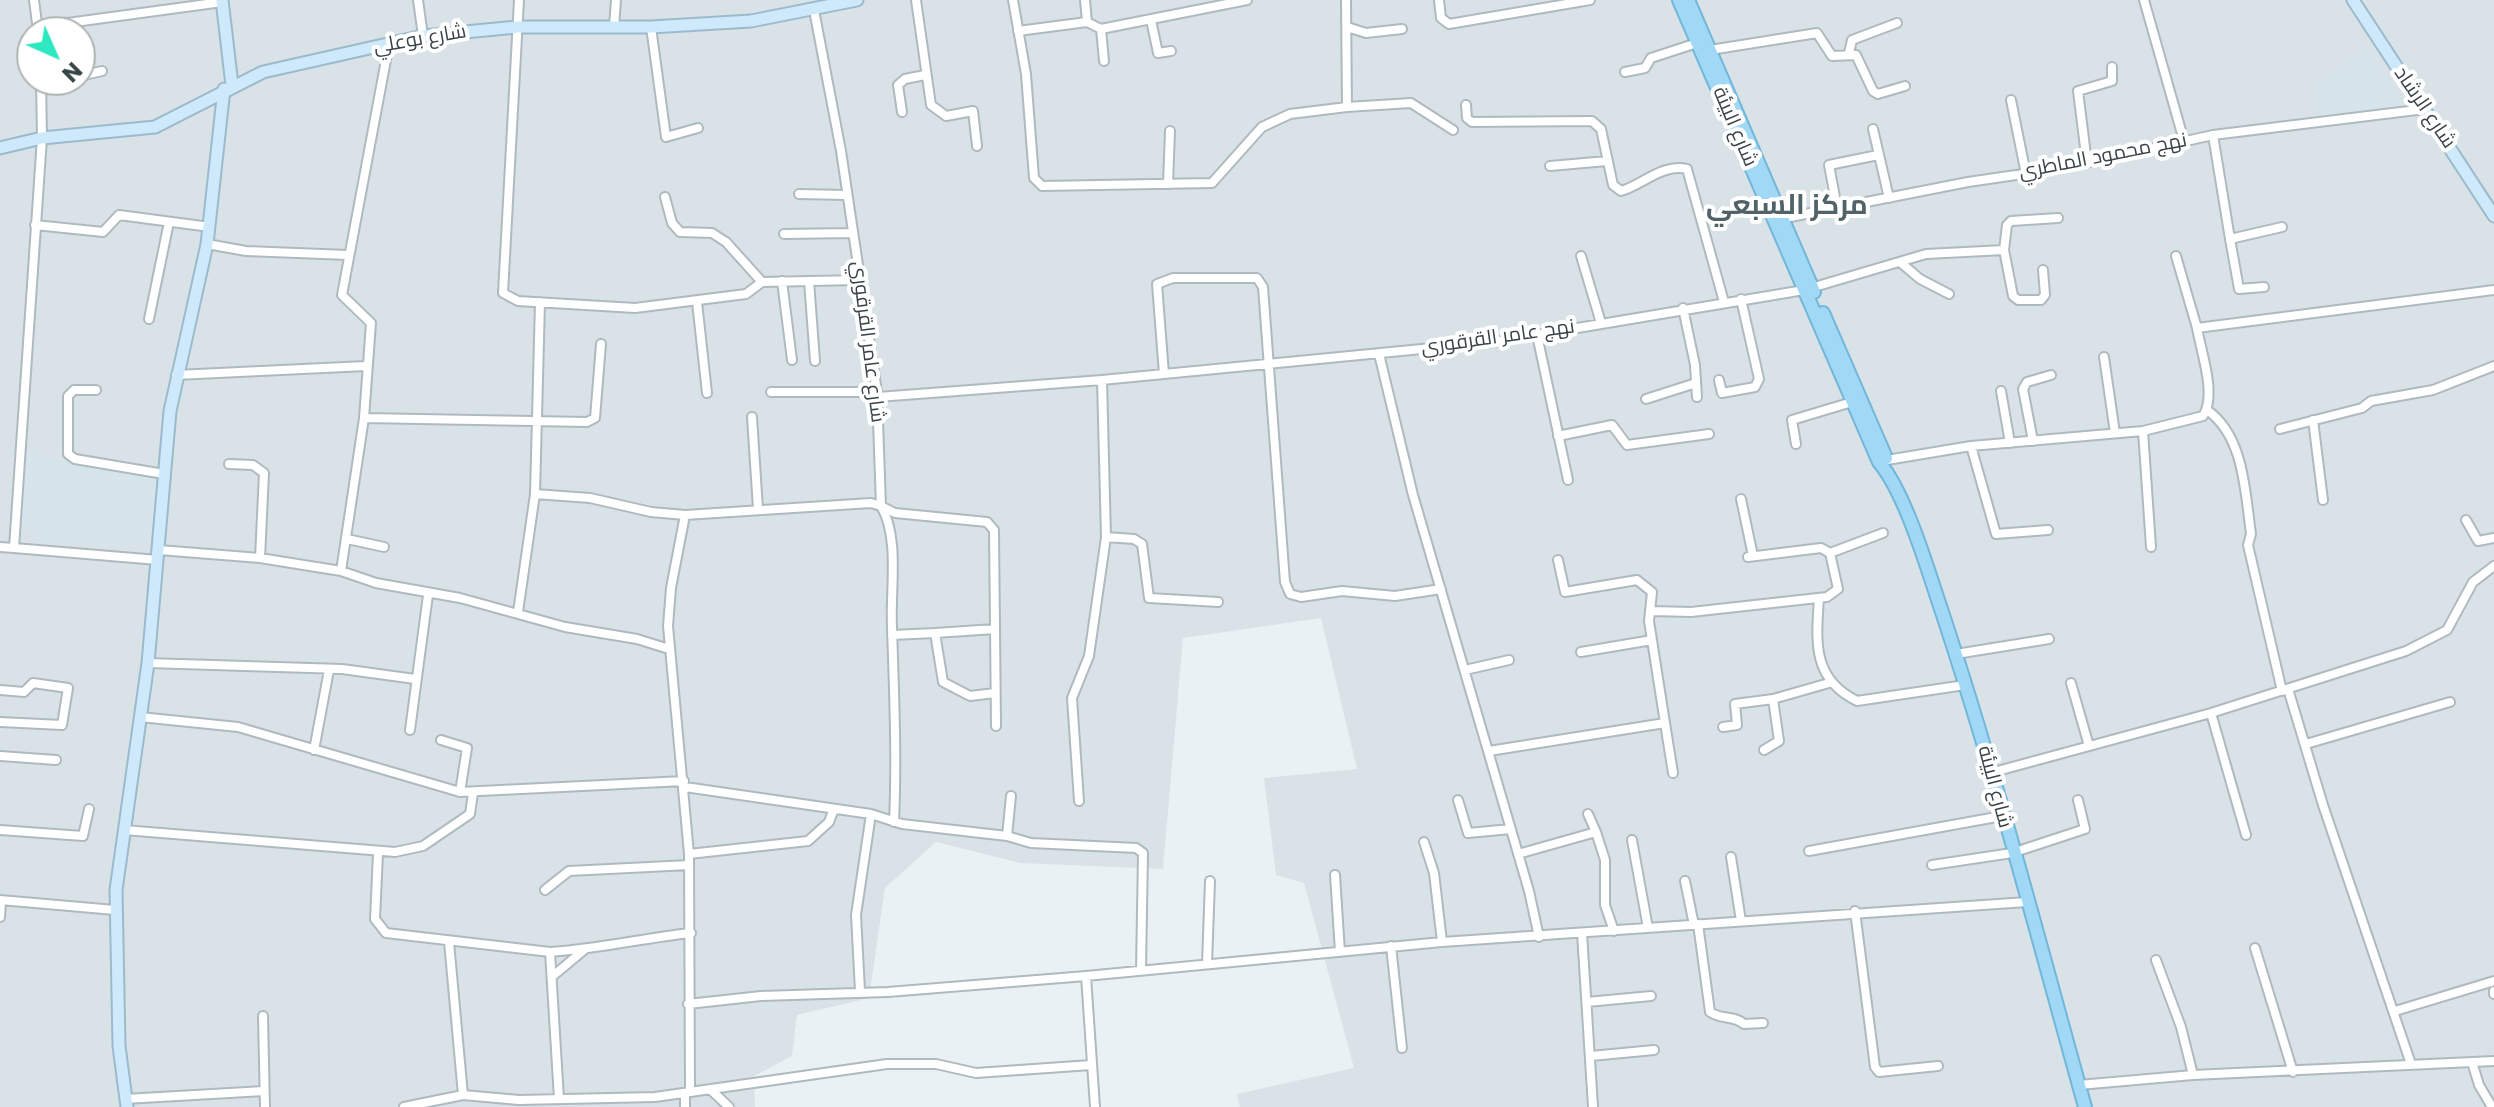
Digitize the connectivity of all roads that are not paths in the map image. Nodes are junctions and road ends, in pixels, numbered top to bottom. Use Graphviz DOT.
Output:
graph roads {
  1 [pos="418,0"];
  2 [pos="519,0"];
  3 [pos="616,0"];
  4 [pos="857,0"];
  5 [pos="916,0"];
  6 [pos="1013,0"];
  7 [pos="1085,0"];
  8 [pos="1247,0"];
  9 [pos="1346,0"];
  10 [pos="1439,0"];
  11 [pos="1590,0"];
  12 [pos="1679,0"];
  13 [pos="1688,0"];
  14 [pos="2144,0"];
  15 [pos="2353,0"];
  16 [pos="222,1"];
  17 [pos="836,3"];
  18 [pos="1538,4"];
  19 [pos="814,10"];
  20 [pos="1151,20"];
  21 [pos="96,21"];
  22 [pos="1087,22"];
  23 [pos="1897,23"];
  24 [pos="517,27"];
  25 [pos="614,27"];
  26 [pos="651,27"];
  27 [pos="1347,27"];
  28 [pos="1101,29"];
  29 [pos="1402,29"];
  30 [pos="1018,31"];
  31 [pos="423,36"];
  32 [pos="1697,43"];
  33 [pos="389,44"];
  34 [pos="1710,50"];
  35 [pos="1171,51"];
  36 [pos="1849,53"];
  37 [pos="1104,61"];
  38 [pos="2112,67"];
  39 [pos="102,71"];
  40 [pos="96,72"];
  41 [pos="1625,72"];
  42 [pos="925,75"];
  43 [pos="1905,86"];
  44 [pos="228,87"];
  45 [pos="42,96"];
  46 [pos="2011,100"];
  47 [pos="1466,105"];
  48 [pos="1347,107"];
  49 [pos="2425,109"];
  50 [pos="902,112"];
  51 [pos="698,128"];
  52 [pos="1873,129"];
  53 [pos="1453,130"];
  54 [pos="1170,131"];
  55 [pos="2213,135"];
  56 [pos="42,138"];
  57 [pos="2184,141"];
  58 [pos="977,146"];
  59 [pos="0,148"];
  60 [pos="1878,155"];
  61 [pos="1607,161"];
  62 [pos="2087,163"];
  63 [pos="1550,166"];
  64 [pos="2026,174"];
  65 [pos="1168,184"];
  66 [pos="799,194"];
  67 [pos="846,195"];
  68 [pos="665,197"];
  69 [pos="1889,198"];
  70 [pos="1837,208"];
  71 [pos="2494,216"];
  72 [pos="2058,218"];
  73 [pos="1778,219"];
  74 [pos="169,222"];
  75 [pos="35,225"];
  76 [pos="210,227"];
  77 [pos="2282,227"];
  78 [pos="852,233"];
  79 [pos="784,234"];
  80 [pos="2230,239"];
  81 [pos="207,244"];
  82 [pos="2004,250"];
  83 [pos="348,255"];
  84 [pos="1581,256"];
  85 [pos="2176,256"];
  86 [pos="1900,262"];
  87 [pos="2043,270"];
  88 [pos="860,280"];
  89 [pos="782,281"];
  90 [pos="809,281"];
  91 [pos="762,282"];
  92 [pos="2264,287"];
  93 [pos="1808,289"];
  94 [pos="2494,290"];
  95 [pos="1949,294"];
  96 [pos="1741,299"];
  97 [pos="540,302"];
  98 [pos="697,302"];
  99 [pos="1724,302"];
  100 [pos="1683,308"];
  101 [pos="149,319"];
  102 [pos="1601,323"];
  103 [pos="2197,328"];
  104 [pos="1537,335"];
  105 [pos="601,344"];
  106 [pos="1379,354"];
  107 [pos="2104,357"];
  108 [pos="792,360"];
  109 [pos="815,361"];
  110 [pos="1266,365"];
  111 [pos="366,366"];
  112 [pos="2494,366"];
  113 [pos="1164,374"];
  114 [pos="175,375"];
  115 [pos="2051,375"];
  116 [pos="1102,380"];
  117 [pos="1719,380"];
  118 [pos="1696,383"];
  119 [pos="96,390"];
  120 [pos="2001,391"];
  121 [pos="771,392"];
  122 [pos="707,393"];
  123 [pos="878,394"];
  124 [pos="1697,397"];
  125 [pos="1646,399"];
  126 [pos="1852,402"];
  127 [pos="2207,410"];
  128 [pos="752,417"];
  129 [pos="364,418"];
  130 [pos="2313,420"];
  131 [pos="536,421"];
  132 [pos="2280,429"];
  133 [pos="2143,431"];
  134 [pos="2115,433"];
  135 [pos="1709,434"];
  136 [pos="1558,436"];
  137 [pos="2033,441"];
  138 [pos="2010,443"];
  139 [pos="1796,444"];
  140 [pos="1971,446"];
  141 [pos="229,464"];
  142 [pos="1884,465"];
  143 [pos="164,474"];
  144 [pos="1568,480"];
  145 [pos="535,494"];
  146 [pos="1741,499"];
  147 [pos="2323,500"];
  148 [pos="881,506"];
  149 [pos="758,509"];
  150 [pos="685,515"];
  151 [pos="2466,520"];
  152 [pos="2048,530"];
  153 [pos="1883,533"];
  154 [pos="1106,537"];
  155 [pos="2494,538"];
  156 [pos="347,539"];
  157 [pos="0,547"];
  158 [pos="384,547"];
  159 [pos="2151,547"];
  160 [pos="14,548"];
  161 [pos="1830,553"];
  162 [pos="159,555"];
  163 [pos="260,558"];
  164 [pos="1558,560"];
  165 [pos="2494,566"];
  166 [pos="341,571"];
  167 [pos="1441,589"];
  168 [pos="428,595"];
  169 [pos="1819,598"];
  170 [pos="1218,602"];
  171 [pos="1652,611"];
  172 [pos="518,612"];
  173 [pos="995,629"];
  174 [pos="935,633"];
  175 [pos="892,635"];
  176 [pos="2049,639"];
  177 [pos="1652,640"];
  178 [pos="669,649"];
  179 [pos="1581,652"];
  180 [pos="1956,654"];
  181 [pos="1509,660"];
  182 [pos="148,663"];
  183 [pos="329,670"];
  184 [pos="1465,670"];
  185 [pos="415,679"];
  186 [pos="1829,683"];
  187 [pos="2071,683"];
  188 [pos="1965,685"];
  189 [pos="0,690"];
  190 [pos="2285,690"];
  191 [pos="995,693"];
  192 [pos="1773,699"];
  193 [pos="2450,702"];
  194 [pos="2211,713"];
  195 [pos="140,717"];
  196 [pos="0,722"];
  197 [pos="1665,723"];
  198 [pos="996,726"];
  199 [pos="1723,727"];
  200 [pos="410,730"];
  201 [pos="441,740"];
  202 [pos="2306,744"];
  203 [pos="2089,746"];
  204 [pos="314,750"];
  205 [pos="1764,750"];
  206 [pos="1489,751"];
  207 [pos="0,756"];
  208 [pos="56,760"];
  209 [pos="1673,773"];
  210 [pos="1990,773"];
  211 [pos="685,784"];
  212 [pos="460,792"];
  213 [pos="473,793"];
  214 [pos="1011,796"];
  215 [pos="1458,800"];
  216 [pos="2078,800"];
  217 [pos="1079,801"];
  218 [pos="89,809"];
  219 [pos="834,809"];
  220 [pos="871,814"];
  221 [pos="1588,814"];
  222 [pos="2002,816"];
  223 [pos="894,822"];
  224 [pos="1511,829"];
  225 [pos="0,830"];
  226 [pos="124,830"];
  227 [pos="1596,832"];
  228 [pos="2246,835"];
  229 [pos="1007,836"];
  230 [pos="1632,840"];
  231 [pos="1424,842"];
  232 [pos="1809,851"];
  233 [pos="378,853"];
  234 [pos="2012,853"];
  235 [pos="689,854"];
  236 [pos="1518,854"];
  237 [pos="1731,857"];
  238 [pos="689,865"];
  239 [pos="1932,865"];
  240 [pos="1335,875"];
  241 [pos="1210,881"];
  242 [pos="1685,881"];
  243 [pos="545,890"];
  244 [pos="1,900"];
  245 [pos="2027,902"];
  246 [pos="115,910"];
  247 [pos="1855,911"];
  248 [pos="0,917"];
  249 [pos="1741,921"];
  250 [pos="1696,924"];
  251 [pos="1648,928"];
  252 [pos="1614,931"];
  253 [pos="691,933"];
  254 [pos="1582,933"];
  255 [pos="1539,937"];
  256 [pos="449,942"];
  257 [pos="1442,942"];
  258 [pos="1391,946"];
  259 [pos="2255,948"];
  260 [pos="585,950"];
  261 [pos="550,952"];
  262 [pos="1340,952"];
  263 [pos="2156,960"];
  264 [pos="1207,964"];
  265 [pos="1141,970"];
  266 [pos="554,975"];
  267 [pos="1086,976"];
  268 [pos="2494,981"];
  269 [pos="860,991"];
  270 [pos="1651,996"];
  271 [pos="1587,1002"];
  272 [pos="688,1004"];
  273 [pos="2395,1011"];
  274 [pos="263,1016"];
  275 [pos="1763,1023"];
  276 [pos="1402,1048"];
  277 [pos="1654,1050"];
  278 [pos="1591,1056"];
  279 [pos="2494,1061"];
  280 [pos="2472,1062"];
  281 [pos="2411,1064"];
  282 [pos="1091,1065"];
  283 [pos="1938,1066"];
  284 [pos="2293,1072"];
  285 [pos="2193,1075"];
  286 [pos="2079,1085"];
  287 [pos="710,1089"];
  288 [pos="264,1091"];
  289 [pos="687,1092"];
  290 [pos="463,1095"];
  291 [pos="559,1099"];
  292 [pos="126,1103"];
  293 [pos="265,1107"];
  294 [pos="404,1107"];
  295 [pos="685,1107"];
  296 [pos="729,1107"];
  297 [pos="1095,1107"];
  298 [pos="1593,1107"];
  299 [pos="2085,1107"];
  300 [pos="2492,1107"];
  1 -- 31 [label="street"];
  2 -- 24 [label="street"];
  3 -- 25 [label="street"];
  4 -- 17 [label="street, شارع بوعلي"];
  5 -- 42 [label="street"];
  6 -- 30 [label="street"];
  7 -- 22 [label="street"];
  8 -- 20 [label="street"];
  9 -- 27 [label="street"];
  10 -- 18 [label="street"];
  11 -- 18 [label="street"];
  12 -- 32 [label="main road, شارع البيئة"];
  13 -- 34 [label="main road, شارع البيئة"];
  14 -- 57 [label="street"];
  15 -- 49 [label="street, شارع الرشاد"];
  16 -- 21 [label="street"];
  16 -- 44 [label="street"];
  17 -- 19 [label="street, شارع بوعلي"];
  19 -- 26 [label="street, شارع بوعلي"];
  19 -- 67 [label="street, شارع عامر القرقوري"];
  20 -- 28 [label="street"];
  20 -- 35 [label="street"];
  22 -- 28 [label="street"];
  22 -- 30 [label="street"];
  23 -- 36 [label="street"];
  24 -- 25 [label="street, شارع بوعلي"];
  24 -- 31 [label="street, شارع بوعلي"];
  24 -- 97 [label="street"];
  25 -- 26 [label="street, شارع بوعلي"];
  26 -- 51 [label="street"];
  27 -- 29 [label="street"];
  27 -- 48 [label="street"];
  28 -- 37 [label="street"];
  30 -- 65 [label="street"];
  31 -- 33 [label="street, شارع بوعلي"];
  32 -- 41 [label="street"];
  32 -- 73 [label="main road, شارع البيئة"];
  33 -- 44 [label="street, شارع بوعلي"];
  33 -- 83 [label="street"];
  34 -- 36 [label="street"];
  34 -- 73 [label="main road, شارع البيئة"];
  36 -- 43 [label="street"];
  38 -- 62 [label="street"];
  39 -- 40 [label="street"];
  42 -- 50 [label="street"];
  42 -- 58 [label="street"];
  44 -- 56 [label="street, شارع بوعلي"];
  44 -- 76 [label="street"];
  45 -- 56 [label="street"];
  46 -- 64 [label="street"];
  47 -- 61 [label="street"];
  48 -- 53 [label="street"];
  48 -- 65 [label="street"];
  49 -- 55 [label="street, نهج محمود الماطري"];
  49 -- 71 [label="street, شارع الرشاد"];
  52 -- 60 [label="street"];
  54 -- 65 [label="street"];
  55 -- 57 [label="street, نهج محمود الماطري"];
  55 -- 80 [label="street"];
  56 -- 59 [label="street, شارع بوعلي"];
  56 -- 75 [label="street"];
  57 -- 62 [label="street, نهج محمود الماطري"];
  60 -- 69 [label="street"];
  60 -- 70 [label="street"];
  61 -- 63 [label="street"];
  61 -- 99 [label="street"];
  62 -- 64 [label="street, نهج محمود الماطري"];
  64 -- 69 [label="street, نهج محمود الماطري"];
  66 -- 67 [label="street"];
  67 -- 78 [label="street, شارع عامر القرقوري"];
  68 -- 91 [label="street"];
  69 -- 70 [label="street, نهج محمود الماطري"];
  70 -- 73 [label="street, نهج محمود الماطري"];
  72 -- 82 [label="street"];
  73 -- 93 [label="main road, شارع البيئة"];
  74 -- 75 [label="street"];
  74 -- 76 [label="street"];
  74 -- 101 [label="street"];
  75 -- 160 [label="street"];
  76 -- 81 [label="street"];
  77 -- 80 [label="street"];
  78 -- 79 [label="street"];
  78 -- 88 [label="street, شارع عامر القرقوري"];
  80 -- 92 [label="street"];
  81 -- 83 [label="street"];
  81 -- 114 [label="street"];
  82 -- 86 [label="street, نهج عامر القرقوري"];
  82 -- 87 [label="street"];
  83 -- 111 [label="street"];
  84 -- 102 [label="street"];
  85 -- 103 [label="street"];
  86 -- 93 [label="street, نهج عامر القرقوري"];
  86 -- 95 [label="street"];
  88 -- 90 [label="street"];
  88 -- 123 [label="street, شارع عامر القرقوري"];
  89 -- 90 [label="street"];
  89 -- 91 [label="street"];
  89 -- 108 [label="street"];
  90 -- 109 [label="street"];
  91 -- 98 [label="street"];
  93 -- 96 [label="street, نهج عامر القرقوري"];
  93 -- 126 [label="main road, شارع البيئة"];
  93 -- 142 [label="main road, شارع البيئة"];
  94 -- 103 [label="street"];
  96 -- 99 [label="street, نهج عامر القرقوري"];
  96 -- 117 [label="street"];
  97 -- 98 [label="street"];
  97 -- 131 [label="street"];
  98 -- 122 [label="street"];
  99 -- 100 [label="street, نهج عامر القرقوري"];
  100 -- 102 [label="street, نهج عامر القرقوري"];
  100 -- 118 [label="street"];
  102 -- 104 [label="street, نهج عامر القرقوري"];
  103 -- 127 [label="street"];
  104 -- 106 [label="street, نهج عامر القرقوري"];
  104 -- 136 [label="street"];
  105 -- 131 [label="street"];
  106 -- 110 [label="street, نهج عامر القرقوري"];
  106 -- 167 [label="street"];
  107 -- 134 [label="street"];
  110 -- 113 [label="street, نهج عامر القرقوري"];
  110 -- 113 [label="street"];
  110 -- 167 [label="street"];
  111 -- 114 [label="street"];
  111 -- 129 [label="street"];
  112 -- 130 [label="street"];
  113 -- 116 [label="street, نهج عامر القرقوري"];
  114 -- 143 [label="street"];
  115 -- 137 [label="street"];
  116 -- 123 [label="street, نهج عامر القرقوري"];
  116 -- 154 [label="street"];
  118 -- 124 [label="street"];
  118 -- 125 [label="street"];
  119 -- 143 [label="street"];
  120 -- 138 [label="street"];
  121 -- 123 [label="street, نهج عامر القرقوري"];
  123 -- 148 [label="street, شارع عامر القرقوري"];
  126 -- 139 [label="street"];
  126 -- 142 [label="main road, شارع البيئة"];
  127 -- 133 [label="street"];
  127 -- 190 [label="street"];
  128 -- 149 [label="street"];
  129 -- 131 [label="street"];
  129 -- 156 [label="street"];
  130 -- 132 [label="street"];
  130 -- 147 [label="street"];
  131 -- 145 [label="street"];
  133 -- 134 [label="street"];
  133 -- 159 [label="street"];
  134 -- 137 [label="street"];
  135 -- 136 [label="street"];
  136 -- 144 [label="street"];
  137 -- 138 [label="street"];
  138 -- 140 [label="street"];
  140 -- 142 [label="street"];
  140 -- 152 [label="street"];
  141 -- 163 [label="street"];
  142 -- 180 [label="main road, شارع البيئة"];
  143 -- 162 [label="street"];
  145 -- 150 [label="street"];
  145 -- 172 [label="street"];
  146 -- 161 [label="street"];
  148 -- 149 [label="street"];
  148 -- 173 [label="street"];
  148 -- 175 [label="street, شارع عامر القرقوري"];
  149 -- 150 [label="street"];
  150 -- 178 [label="street"];
  151 -- 155 [label="street"];
  153 -- 161 [label="street"];
  154 -- 170 [label="street"];
  154 -- 217 [label="street"];
  156 -- 158 [label="street"];
  156 -- 166 [label="street"];
  157 -- 160 [label="street"];
  160 -- 162 [label="street"];
  161 -- 169 [label="street"];
  162 -- 163 [label="street"];
  162 -- 182 [label="street"];
  163 -- 166 [label="street"];
  164 -- 171 [label="street"];
  165 -- 190 [label="street"];
  166 -- 168 [label="street"];
  167 -- 184 [label="street"];
  168 -- 172 [label="street"];
  168 -- 185 [label="street"];
  169 -- 171 [label="street"];
  169 -- 186 [label="street"];
  171 -- 177 [label="street"];
  172 -- 178 [label="street"];
  173 -- 174 [label="street"];
  173 -- 191 [label="street"];
  174 -- 175 [label="street"];
  174 -- 191 [label="street"];
  175 -- 223 [label="street, شارع عامر القرقوري"];
  176 -- 180 [label="street"];
  177 -- 179 [label="street"];
  177 -- 197 [label="street"];
  178 -- 211 [label="street"];
  180 -- 188 [label="main road, شارع البيئة"];
  181 -- 184 [label="street"];
  182 -- 183 [label="street"];
  182 -- 195 [label="street"];
  183 -- 185 [label="street"];
  183 -- 204 [label="street"];
  184 -- 206 [label="street"];
  185 -- 200 [label="street"];
  186 -- 188 [label="street"];
  186 -- 192 [label="street"];
  187 -- 203 [label="street"];
  188 -- 210 [label="main road, شارع البيئة"];
  189 -- 196 [label="street"];
  190 -- 194 [label="street"];
  190 -- 202 [label="street"];
  191 -- 198 [label="street"];
  192 -- 199 [label="street"];
  192 -- 205 [label="street"];
  193 -- 202 [label="street"];
  194 -- 203 [label="street"];
  194 -- 228 [label="street"];
  195 -- 204 [label="street"];
  195 -- 226 [label="street"];
  197 -- 206 [label="street"];
  197 -- 209 [label="street"];
  201 -- 212 [label="street"];
  202 -- 273 [label="street"];
  203 -- 210 [label="street"];
  204 -- 212 [label="street"];
  206 -- 224 [label="street"];
  207 -- 208 [label="street"];
  210 -- 222 [label="main road, شارع البيئة"];
  211 -- 213 [label="street"];
  211 -- 219 [label="street"];
  211 -- 235 [label="street"];
  212 -- 213 [label="street"];
  213 -- 233 [label="street"];
  214 -- 229 [label="street"];
  215 -- 224 [label="street"];
  216 -- 234 [label="street"];
  218 -- 225 [label="street"];
  219 -- 220 [label="street"];
  219 -- 235 [label="street"];
  220 -- 223 [label="street"];
  220 -- 269 [label="street"];
  221 -- 227 [label="street"];
  222 -- 232 [label="street"];
  222 -- 234 [label="main road, شارع البيئة"];
  223 -- 229 [label="street"];
  224 -- 236 [label="street"];
  226 -- 233 [label="street"];
  226 -- 246 [label="street"];
  227 -- 236 [label="street"];
  227 -- 252 [label="street"];
  229 -- 265 [label="street"];
  230 -- 251 [label="street"];
  231 -- 257 [label="street"];
  233 -- 256 [label="street"];
  234 -- 239 [label="street"];
  234 -- 245 [label="main road, شارع البيئة"];
  235 -- 238 [label="street"];
  236 -- 255 [label="street"];
  237 -- 249 [label="street"];
  238 -- 243 [label="street"];
  238 -- 253 [label="street"];
  240 -- 262 [label="street"];
  241 -- 264 [label="street"];
  242 -- 250 [label="street"];
  244 -- 246 [label="street"];
  244 -- 248 [label="street"];
  245 -- 247 [label="street"];
  245 -- 286 [label="main road, شارع البيئة"];
  246 -- 292 [label="street"];
  247 -- 249 [label="street"];
  247 -- 283 [label="street"];
  249 -- 250 [label="street"];
  250 -- 251 [label="street"];
  250 -- 275 [label="street"];
  251 -- 252 [label="street"];
  252 -- 254 [label="street"];
  253 -- 260 [label="street"];
  253 -- 272 [label="street"];
  254 -- 255 [label="street"];
  254 -- 271 [label="street"];
  255 -- 257 [label="street"];
  256 -- 261 [label="street"];
  256 -- 290 [label="street"];
  257 -- 258 [label="street"];
  258 -- 262 [label="street"];
  258 -- 276 [label="street"];
  259 -- 284 [label="street"];
  260 -- 261 [label="street"];
  260 -- 266 [label="street"];
  261 -- 266 [label="street"];
  262 -- 264 [label="street"];
  263 -- 285 [label="street"];
  264 -- 265 [label="street"];
  265 -- 267 [label="street"];
  266 -- 291 [label="street"];
  267 -- 269 [label="street"];
  267 -- 282 [label="street"];
  268 -- 273 [label="street"];
  269 -- 272 [label="street"];
  270 -- 271 [label="street"];
  271 -- 278 [label="street"];
  272 -- 289 [label="street"];
  273 -- 281 [label="street"];
  274 -- 288 [label="street"];
  277 -- 278 [label="street"];
  278 -- 298 [label="street"];
  279 -- 280 [label="street"];
  280 -- 281 [label="street"];
  280 -- 300 [label="street"];
  281 -- 284 [label="street"];
  282 -- 287 [label="street"];
  282 -- 297 [label="street"];
  284 -- 285 [label="street"];
  285 -- 286 [label="street"];
  286 -- 299 [label="main road, شارع البيئة"];
  287 -- 289 [label="street"];
  287 -- 296 [label="street"];
  288 -- 292 [label="street"];
  288 -- 293 [label="street"];
  289 -- 291 [label="street"];
  289 -- 295 [label="street"];
  290 -- 291 [label="street"];
  290 -- 294 [label="street"];
}
